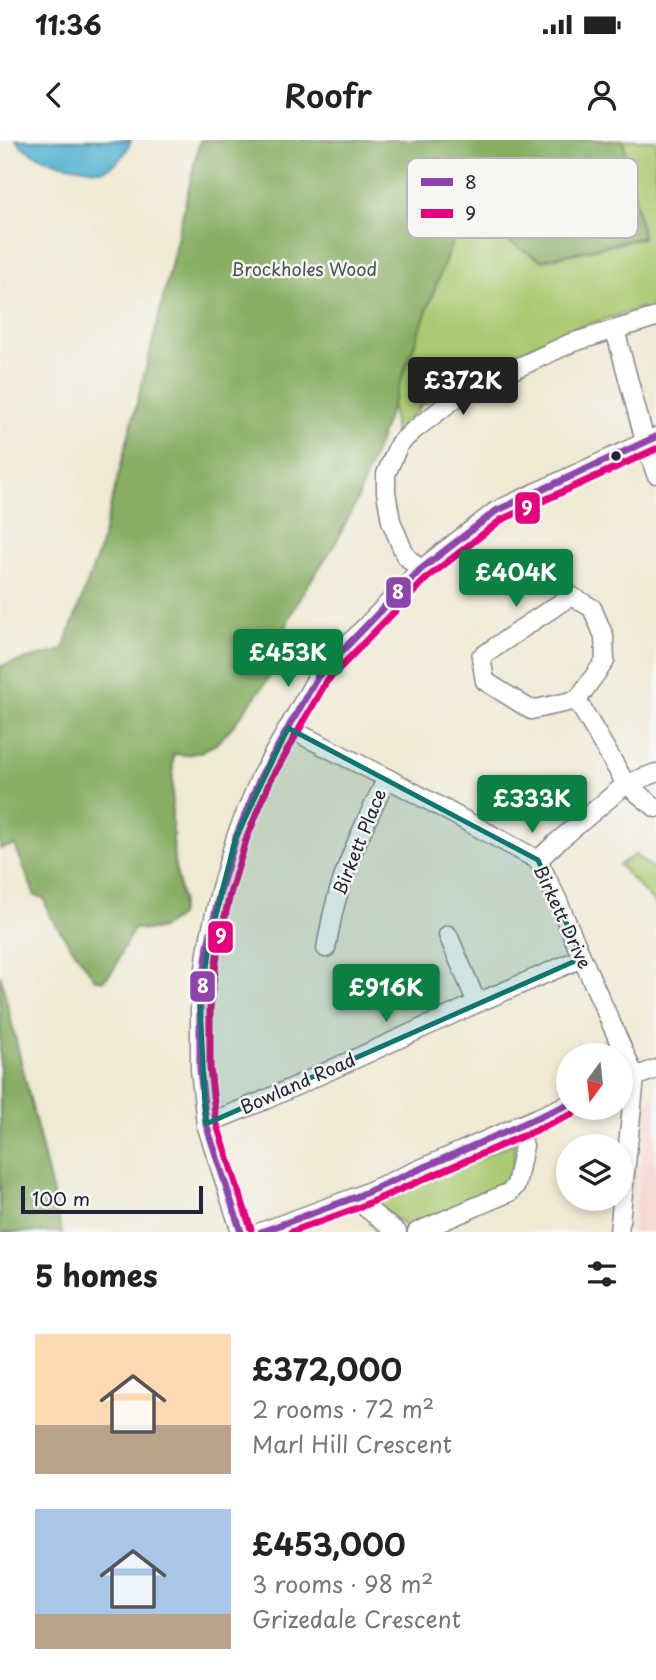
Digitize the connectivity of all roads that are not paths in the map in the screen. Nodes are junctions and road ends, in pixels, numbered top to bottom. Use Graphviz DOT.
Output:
graph roads {
  1 [pos="656,317"];
  2 [pos="615,330"];
  3 [pos="651,439"];
  4 [pos="656,474"];
  5 [pos="420,569"];
  6 [pos="578,699"];
  7 [pos="288,728"];
  8 [pos="656,773"];
  9 [pos="387,778"];
  10 [pos="626,784"];
  11 [pos="656,808"];
  12 [pos="538,860"];
  13 [pos="449,935"];
  14 [pos="326,948"];
  15 [pos="582,958"];
  16 [pos="477,1003"];
  17 [pos="614,1043"];
  18 [pos="656,1069"];
  19 [pos="634,1077"];
  20 [pos="556,1109"];
  21 [pos="626,1120"];
  22 [pos="206,1124"];
  23 [pos="518,1125"];
  24 [pos="356,1197"];
  25 [pos="241,1232"];
  26 [pos="261,1232"];
  27 [pos="397,1232"];
  28 [pos="417,1232"];
  29 [pos="620,1232"];
  1 -- 2 [label="street"];
  2 -- 3 [label="street"];
  2 -- 5 [label="street"];
  3 -- 4 [label="street"];
  3 -- 5 [label="street"];
  5 -- 7 [label="street"];
  6 -- 6 [label="street"];
  6 -- 10 [label="street"];
  7 -- 9 [label="street, Birkett Drive"];
  7 -- 22 [label="street"];
  8 -- 10 [label="street"];
  9 -- 12 [label="street, Birkett Drive"];
  9 -- 14 [label="street, Birkett Place"];
  10 -- 11 [label="street"];
  10 -- 12 [label="street"];
  12 -- 15 [label="street, Birkett Drive"];
  13 -- 16 [label="street"];
  15 -- 16 [label="street, Bowland Road"];
  15 -- 17 [label="street, Birkett Drive"];
  16 -- 22 [label="street, Bowland Road"];
  18 -- 19 [label="street"];
  20 -- 23 [label="street"];
  21 -- 29 [label="street"];
  22 -- 25 [label="street"];
  23 -- 24 [label="street"];
  23 -- 28 [label="street"];
  24 -- 26 [label="street"];
  24 -- 27 [label="street"];
}
